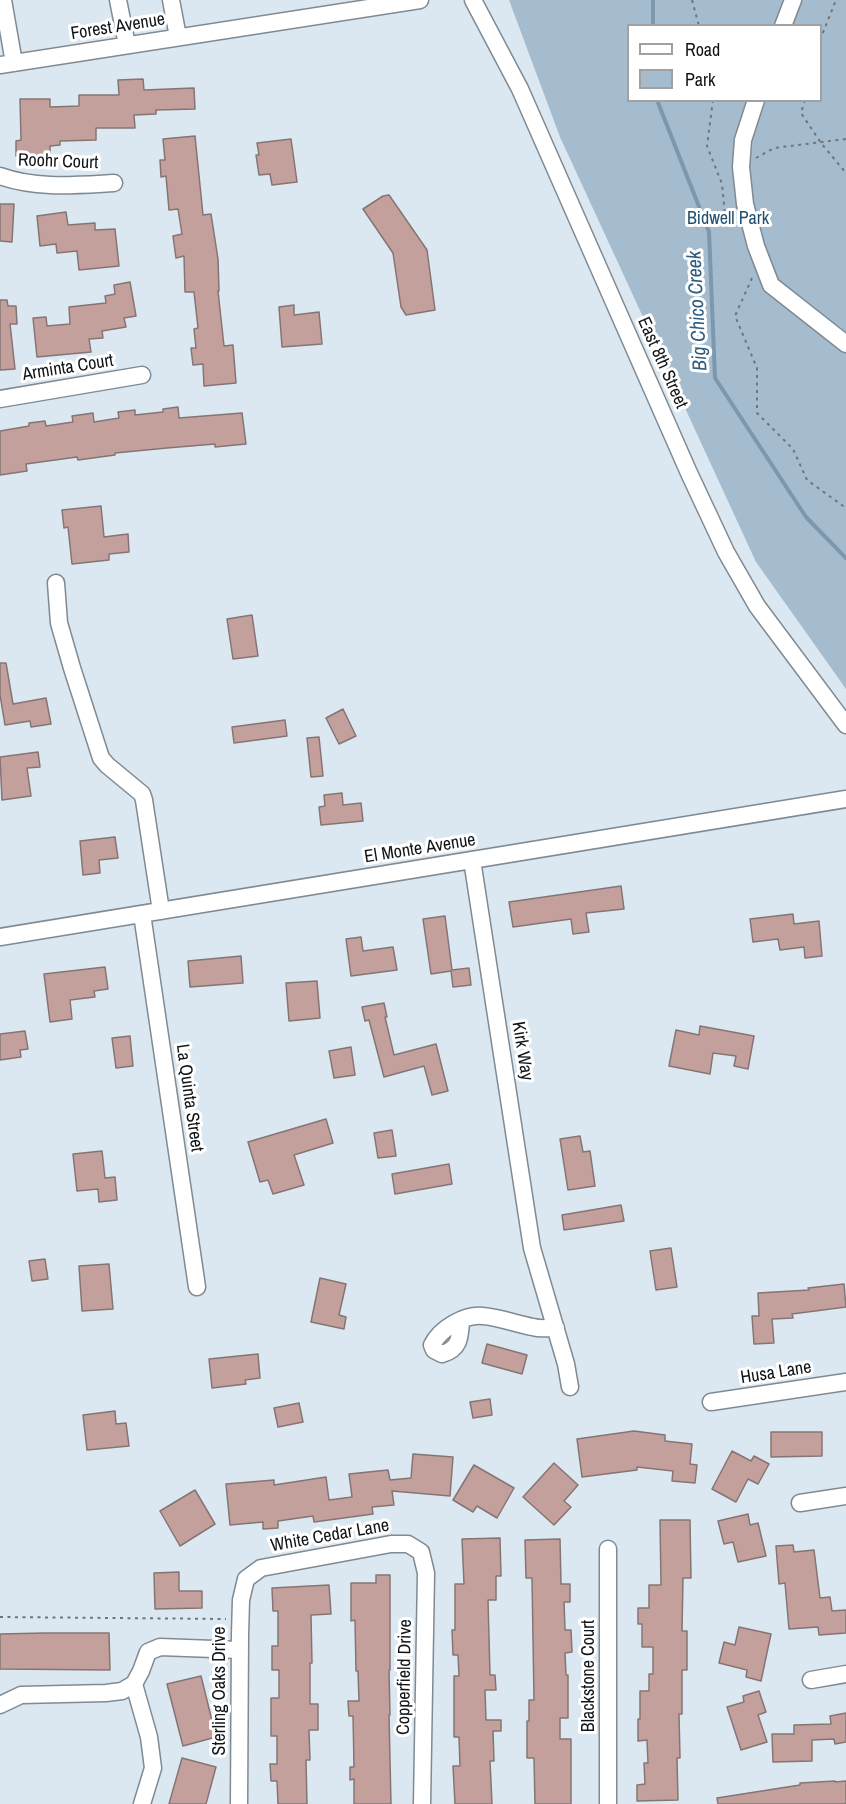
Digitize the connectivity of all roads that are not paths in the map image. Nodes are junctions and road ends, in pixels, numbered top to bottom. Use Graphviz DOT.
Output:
graph roads {
  1 [pos="3,0"];
  2 [pos="118,0"];
  3 [pos="171,0"];
  4 [pos="420,0"];
  5 [pos="473,0"];
  6 [pos="793,0"];
  7 [pos="784,24"];
  8 [pos="178,37"];
  9 [pos="127,45"];
  10 [pos="7,64"];
  11 [pos="755,102"];
  12 [pos="0,176"];
  13 [pos="114,183"];
  14 [pos="846,344"];
  15 [pos="142,375"];
  16 [pos="0,399"];
  17 [pos="56,584"];
  18 [pos="846,725"];
  19 [pos="846,799"];
  20 [pos="472,860"];
  21 [pos="161,911"];
  22 [pos="142,915"];
  23 [pos="0,937"];
  24 [pos="196,1287"];
  25 [pos="460,1321"];
  26 [pos="556,1328"];
  27 [pos="846,1382"];
  28 [pos="570,1388"];
  29 [pos="711,1402"];
  30 [pos="846,1496"];
  31 [pos="800,1503"];
  32 [pos="608,1549"];
  33 [pos="421,1552"];
  34 [pos="246,1579"];
  35 [pos="240,1650"];
  36 [pos="846,1674"];
  37 [pos="811,1680"];
  38 [pos="134,1684"];
  39 [pos="0,1705"];
  40 [pos="142,1804"];
  41 [pos="239,1804"];
  42 [pos="422,1804"];
  43 [pos="608,1804"];
  1 -- 10 [label="street"];
  2 -- 9 [label="street"];
  3 -- 8 [label="street"];
  4 -- 8 [label="street, Forest Avenue"];
  5 -- 18 [label="street, East 8th Street"];
  6 -- 7 [label="street"];
  8 -- 9 [label="street, Forest Avenue"];
  9 -- 10 [label="street, Forest Avenue"];
  11 -- 14 [label="street"];
  12 -- 13 [label="street, Roohr Court"];
  15 -- 16 [label="street, Arminta Court"];
  17 -- 21 [label="street"];
  19 -- 20 [label="street, El Monte Avenue"];
  20 -- 21 [label="street, El Monte Avenue"];
  20 -- 26 [label="street, Kirk Way"];
  21 -- 22 [label="street, El Monte Avenue"];
  22 -- 23 [label="street, El Monte Avenue"];
  22 -- 24 [label="street, La Quinta Street"];
  25 -- 26 [label="street"];
  26 -- 28 [label="street, Kirk Way"];
  27 -- 29 [label="street, Husa Lane"];
  30 -- 31 [label="street"];
  32 -- 43 [label="street, Blackstone Court"];
  33 -- 34 [label="street, White Cedar Lane"];
  33 -- 42 [label="street, Copperfield Drive"];
  34 -- 35 [label="street, Sterling Oaks Drive"];
  35 -- 38 [label="street"];
  35 -- 41 [label="street, Sterling Oaks Drive"];
  36 -- 37 [label="street"];
  38 -- 39 [label="street"];
  38 -- 40 [label="street"];
}
